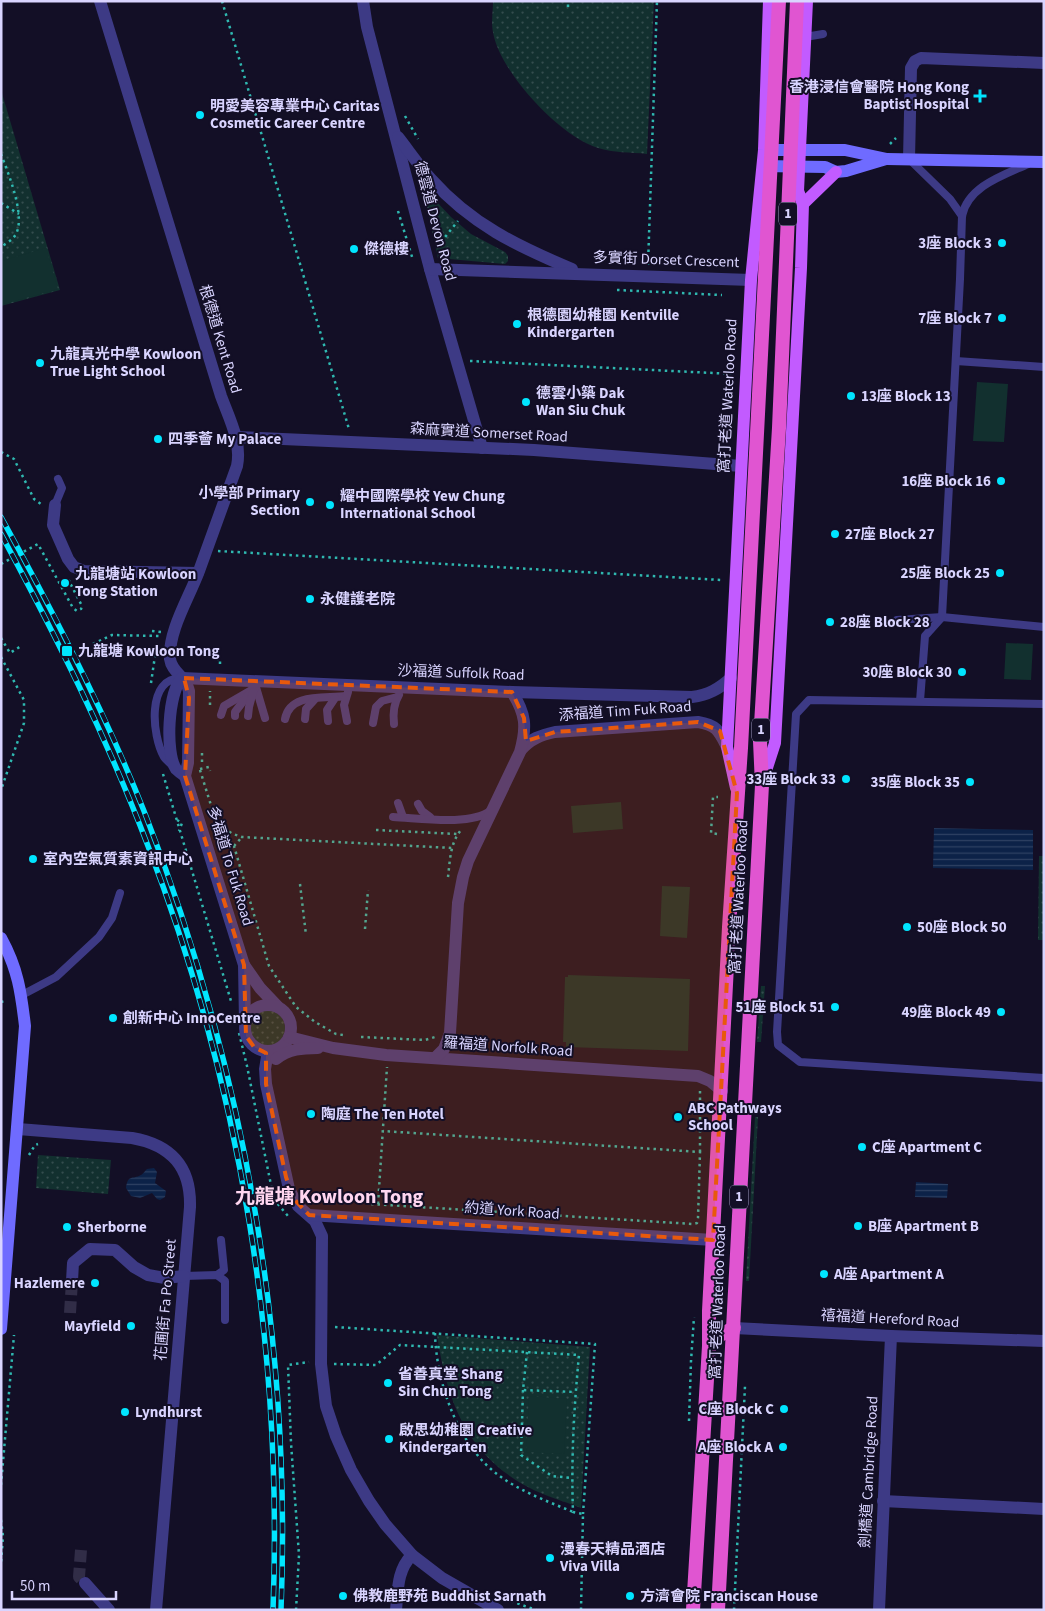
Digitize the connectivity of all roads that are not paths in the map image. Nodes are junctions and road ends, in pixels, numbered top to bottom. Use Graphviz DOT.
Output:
graph roads {
  1 [pos="100,1"];
  2 [pos="364,1"];
  3 [pos="769,1"];
  4 [pos="779,1"];
  5 [pos="797,1"];
  6 [pos="807,1"];
  7 [pos="823,34"];
  8 [pos="805,37"];
  9 [pos="1044,63"];
  10 [pos="395,133"];
  11 [pos="800,149"];
  12 [pos="764,150"];
  13 [pos="887,159"];
  14 [pos="908,159"];
  15 [pos="1038,162"];
  16 [pos="763,166"];
  17 [pos="799,167"];
  18 [pos="836,172"];
  19 [pos="803,204"];
  20 [pos="962,216"];
  21 [pos="754,263"];
  22 [pos="430,268"];
  23 [pos="802,268"];
  24 [pos="580,273"];
  25 [pos="751,280"];
  26 [pos="956,361"];
  27 [pos="1044,367"];
  28 [pos="236,437"];
  29 [pos="482,448"];
  30 [pos="740,466"];
  31 [pos="58,479"];
  32 [pos="55,505"];
  33 [pos="198,573"];
  34 [pos="942,617"];
  35 [pos="897,620"];
  36 [pos="1044,626"];
  37 [pos="183,678"];
  38 [pos="731,678"];
  39 [pos="254,685"];
  40 [pos="349,690"];
  41 [pos="401,692"];
  42 [pos="512,692"];
  43 [pos="335,698"];
  44 [pos="315,699"];
  45 [pos="920,701"];
  46 [pos="1044,704"];
  47 [pos="221,715"];
  48 [pos="235,716"];
  49 [pos="248,716"];
  50 [pos="265,718"];
  51 [pos="286,719"];
  52 [pos="305,719"];
  53 [pos="328,721"];
  54 [pos="347,722"];
  55 [pos="373,723"];
  56 [pos="394,724"];
  57 [pos="728,747"];
  58 [pos="520,752"];
  59 [pos="180,772"];
  60 [pos="762,785"];
  61 [pos="737,793"];
  62 [pos="498,802"];
  63 [pos="398,803"];
  64 [pos="418,804"];
  65 [pos="393,816"];
  66 [pos="403,817"];
  67 [pos="435,819"];
  68 [pos="120,893"];
  69 [pos="1,938"];
  70 [pos="244,965"];
  71 [pos="22,995"];
  72 [pos="278,1008"];
  73 [pos="245,1022"];
  74 [pos="289,1037"];
  75 [pos="333,1048"];
  76 [pos="268,1051"];
  77 [pos="435,1058"];
  78 [pos="265,1078"];
  79 [pos="1044,1078"];
  80 [pos="722,1091"];
  81 [pos="18,1129"];
  82 [pos="309,1215"];
  83 [pos="221,1240"];
  84 [pos="713,1240"];
  85 [pos="217,1275"];
  86 [pos="184,1276"];
  87 [pos="72,1282"];
  88 [pos="2,1316"];
  89 [pos="225,1320"];
  90 [pos="734,1328"];
  91 [pos="1,1329"];
  92 [pos="891,1336"];
  93 [pos="1044,1341"];
  94 [pos="709,1346"];
  95 [pos="883,1501"];
  96 [pos="1044,1510"];
  97 [pos="412,1555"];
  98 [pos="85,1583"];
  99 [pos="109,1610"];
  100 [pos="156,1610"];
  101 [pos="396,1610"];
  102 [pos="498,1610"];
  103 [pos="693,1610"];
  104 [pos="718,1610"];
  105 [pos="879,1610"];
  1 -- 28 [label="street, 根德道 Kent Road"];
  2 -- 10 [label="street, 德雲道 Devon Road"];
  3 -- 12 [label="main road, 窩打老道 Waterloo Road"];
  4 -- 61 [label="highway, 窩打老道 Waterloo Road / 1"];
  5 -- 60 [label="highway, 窩打老道 Waterloo Road / 1"];
  6 -- 8 [label="main road, 窩打老道 Waterloo Road"];
  7 -- 8 [label="lane"];
  8 -- 11 [label="main road, 窩打老道 Waterloo Road"];
  9 -- 14 [label="street"];
  10 -- 22 [label="street, 德雲道 Devon Road"];
  10 -- 24 [label="street, 多實街 Dorset Crescent"];
  11 -- 12 [label="main road"];
  11 -- 13 [label="main road"];
  11 -- 17 [label="main road, 窩打老道 Waterloo Road"];
  12 -- 16 [label="main road, 窩打老道 Waterloo Road"];
  13 -- 14 [label="main road"];
  13 -- 18 [label="main road"];
  14 -- 15 [label="main road"];
  14 -- 20 [label="lane"];
  15 -- 20 [label="lane"];
  16 -- 17 [label="main road"];
  16 -- 21 [label="main road, 窩打老道 Waterloo Road"];
  17 -- 18 [label="main road"];
  17 -- 19 [label="main road, 窩打老道 Waterloo Road"];
  18 -- 19 [label="main road"];
  19 -- 23 [label="main road, 窩打老道 Waterloo Road"];
  20 -- 26 [label="lane"];
  21 -- 23 [label="main road"];
  21 -- 25 [label="main road, 窩打老道 Waterloo Road"];
  22 -- 24 [label="street, 多實街 Dorset Crescent"];
  22 -- 29 [label="street, 德雲道 Devon Road"];
  23 -- 60 [label="main road, 窩打老道 Waterloo Road"];
  24 -- 25 [label="street, 多實街 Dorset Crescent"];
  25 -- 30 [label="main road, 窩打老道 Waterloo Road"];
  26 -- 27 [label="lane"];
  26 -- 34 [label="lane"];
  28 -- 29 [label="street, 森麻實道 Somerset Road"];
  28 -- 33 [label="street, 根德道 Kent Road"];
  29 -- 30 [label="street, 森麻實道 Somerset Road"];
  30 -- 38 [label="main road, 窩打老道 Waterloo Road"];
  31 -- 32 [label="lane"];
  32 -- 33 [label="street"];
  33 -- 37 [label="street, 根德道 Kent Road"];
  34 -- 35 [label="lane"];
  34 -- 36 [label="lane"];
  34 -- 45 [label="lane"];
  37 -- 39 [label="street, 沙福道 Suffolk Road"];
  37 -- 59 [label="street, 多福道 To Fuk Road"];
  37 -- 59 [label="street, 多福道 To Fuk Road"];
  38 -- 42 [label="street, 沙福道 Suffolk Road"];
  38 -- 57 [label="main road, 窩打老道 Waterloo Road"];
  39 -- 40 [label="street, 沙福道 Suffolk Road"];
  39 -- 47 [label="lane"];
  39 -- 48 [label="lane"];
  39 -- 49 [label="lane"];
  39 -- 50 [label="lane"];
  40 -- 41 [label="street, 沙福道 Suffolk Road"];
  40 -- 43 [label="lane"];
  40 -- 54 [label="lane"];
  41 -- 42 [label="street, 沙福道 Suffolk Road"];
  41 -- 55 [label="lane"];
  41 -- 56 [label="lane"];
  42 -- 58 [label="street, 添福道 Tim Fuk Road"];
  43 -- 44 [label="lane"];
  43 -- 53 [label="lane"];
  44 -- 51 [label="lane"];
  44 -- 52 [label="lane"];
  45 -- 46 [label="lane"];
  45 -- 79 [label="lane"];
  57 -- 58 [label="street, 添福道 Tim Fuk Road"];
  57 -- 61 [label="main road, 窩打老道 Waterloo Road"];
  58 -- 62 [label="street, 添福道 Tim Fuk Road"];
  59 -- 70 [label="street, 多福道 To Fuk Road"];
  60 -- 90 [label="highway, 窩打老道 Waterloo Road / 1"];
  61 -- 80 [label="highway, 窩打老道 Waterloo Road / 1"];
  62 -- 67 [label="lane"];
  62 -- 77 [label="street, 添福道 Tim Fuk Road"];
  63 -- 66 [label="lane"];
  64 -- 67 [label="lane"];
  65 -- 66 [label="lane"];
  66 -- 67 [label="lane"];
  68 -- 71 [label="lane"];
  69 -- 71 [label="main road"];
  70 -- 72 [label="street, 多福道 To Fuk Road"];
  70 -- 73 [label="street, 多福道 To Fuk Road"];
  71 -- 81 [label="main road"];
  72 -- 73 [label="street"];
  72 -- 74 [label="street, 多福道 To Fuk Road"];
  73 -- 76 [label="street, 多福道 To Fuk Road"];
  74 -- 75 [label="street, 羅福道 Norfolk Road"];
  74 -- 76 [label="street"];
  75 -- 77 [label="street, 羅福道 Norfolk Road"];
  75 -- 78 [label="street"];
  76 -- 78 [label="street"];
  77 -- 80 [label="street, 羅福道 Norfolk Road"];
  78 -- 82 [label="street"];
  80 -- 84 [label="highway, 窩打老道 Waterloo Road / 1"];
  81 -- 86 [label="street, 花圃街 Fa Po Street"];
  81 -- 88 [label="main road"];
  82 -- 84 [label="street, 約道 York Road"];
  82 -- 97 [label="street"];
  83 -- 85 [label="lane"];
  84 -- 94 [label="highway, 窩打老道 Waterloo Road / 1"];
  85 -- 86 [label="lane"];
  85 -- 89 [label="lane"];
  86 -- 87 [label="street"];
  86 -- 100 [label="street, 花圃街 Fa Po Street"];
  88 -- 91 [label="main road"];
  90 -- 92 [label="street, 禧福道 Hereford Road"];
  90 -- 94 [label="highway"];
  90 -- 104 [label="highway, 窩打老道 Waterloo Road / 1"];
  92 -- 93 [label="street, 禧福道 Hereford Road"];
  92 -- 95 [label="street, 劍橋道 Cambridge Road"];
  94 -- 103 [label="highway, 窩打老道 Waterloo Road / 1"];
  95 -- 96 [label="street"];
  95 -- 105 [label="street, 劍橋道 Cambridge Road"];
  97 -- 101 [label="street"];
  97 -- 102 [label="street"];
  98 -- 99 [label="street"];
}
